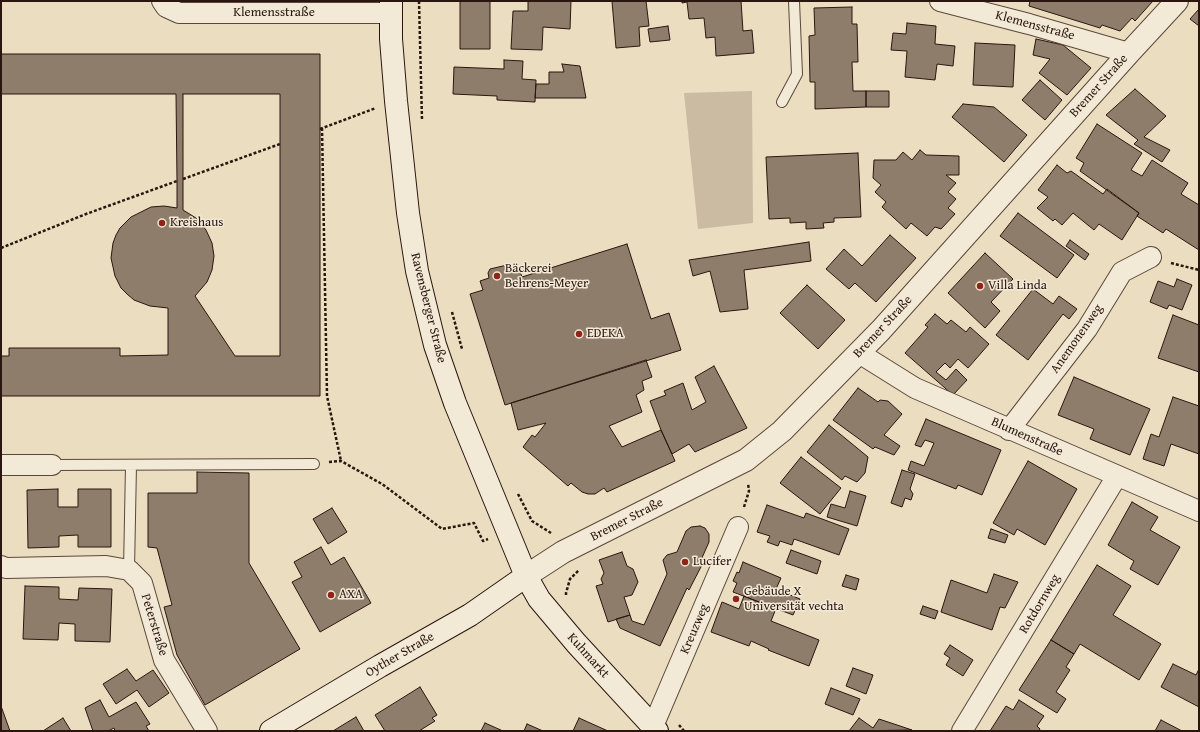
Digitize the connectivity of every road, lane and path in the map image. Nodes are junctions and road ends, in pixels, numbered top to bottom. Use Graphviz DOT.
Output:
graph roads {
  1 [pos="162,1"];
  2 [pos="419,1"];
  3 [pos="794,1"];
  4 [pos="940,1"];
  5 [pos="1177,1"];
  6 [pos="391,7"];
  7 [pos="1129,53"];
  8 [pos="396,101"];
  9 [pos="782,102"];
  10 [pos="422,127"];
  11 [pos="280,144"];
  12 [pos="183,179"];
  13 [pos="177,181"];
  14 [pos="1,248"];
  15 [pos="1151,257"];
  16 [pos="1199,270"];
  17 [pos="451,310"];
  18 [pos="859,353"];
  19 [pos="464,354"];
  20 [pos="1009,430"];
  21 [pos="746,460"];
  22 [pos="341,461"];
  23 [pos="314,464"];
  24 [pos="1,465"];
  25 [pos="52,465"];
  26 [pos="131,465"];
  27 [pos="1117,476"];
  28 [pos="515,488"];
  29 [pos="1199,511"];
  30 [pos="532,521"];
  31 [pos="738,527"];
  32 [pos="508,533"];
  33 [pos="568,549"];
  34 [pos="1,566"];
  35 [pos="129,570"];
  36 [pos="526,576"];
  37 [pos="569,600"];
  38 [pos="662,706"];
  39 [pos="654,730"];
  40 [pos="207,731"];
  41 [pos="271,731"];
  42 [pos="684,731"];
  43 [pos="962,731"];
  1 -- 6 [label="street, Klemensstraße"];
  2 -- 10 [label="path"];
  3 -- 9 [label="lane"];
  4 -- 7 [label="street, Klemensstraße"];
  5 -- 7 [label="main road, Bremer Straße"];
  6 -- 8 [label="main road, Ravensberger Straße"];
  7 -- 18 [label="main road, Bremer Straße"];
  8 -- 22 [label="path"];
  8 -- 32 [label="main road, Ravensberger Straße"];
  11 -- 12 [label="path"];
  13 -- 14 [label="path"];
  15 -- 16 [label="path"];
  15 -- 20 [label="street, Anemonenweg"];
  17 -- 19 [label="path"];
  18 -- 20 [label="street, Blumenstraße"];
  18 -- 21 [label="main road, Bremer Straße"];
  20 -- 27 [label="street, Blumenstraße"];
  21 -- 31 [label="path"];
  21 -- 33 [label="main road, Bremer Straße"];
  22 -- 23 [label="path"];
  22 -- 32 [label="path"];
  23 -- 26 [label="lane"];
  24 -- 25 [label="street"];
  25 -- 26 [label="lane"];
  26 -- 35 [label="lane"];
  27 -- 29 [label="street, Blumenstraße"];
  27 -- 43 [label="street, Rotdornweg"];
  28 -- 30 [label="path"];
  30 -- 32 [label="path"];
  30 -- 33 [label="path"];
  31 -- 38 [label="street, Kreuzweg"];
  32 -- 36 [label="main road, Ravensberger Straße"];
  33 -- 36 [label="main road, Bremer Straße"];
  33 -- 37 [label="path"];
  34 -- 35 [label="street"];
  35 -- 40 [label="street, Peterstraße"];
  36 -- 39 [label="main road, Kuhmarkt"];
  36 -- 41 [label="main road, Oyther Straße"];
  38 -- 39 [label="street, Kreuzweg"];
  38 -- 42 [label="path"];
}
